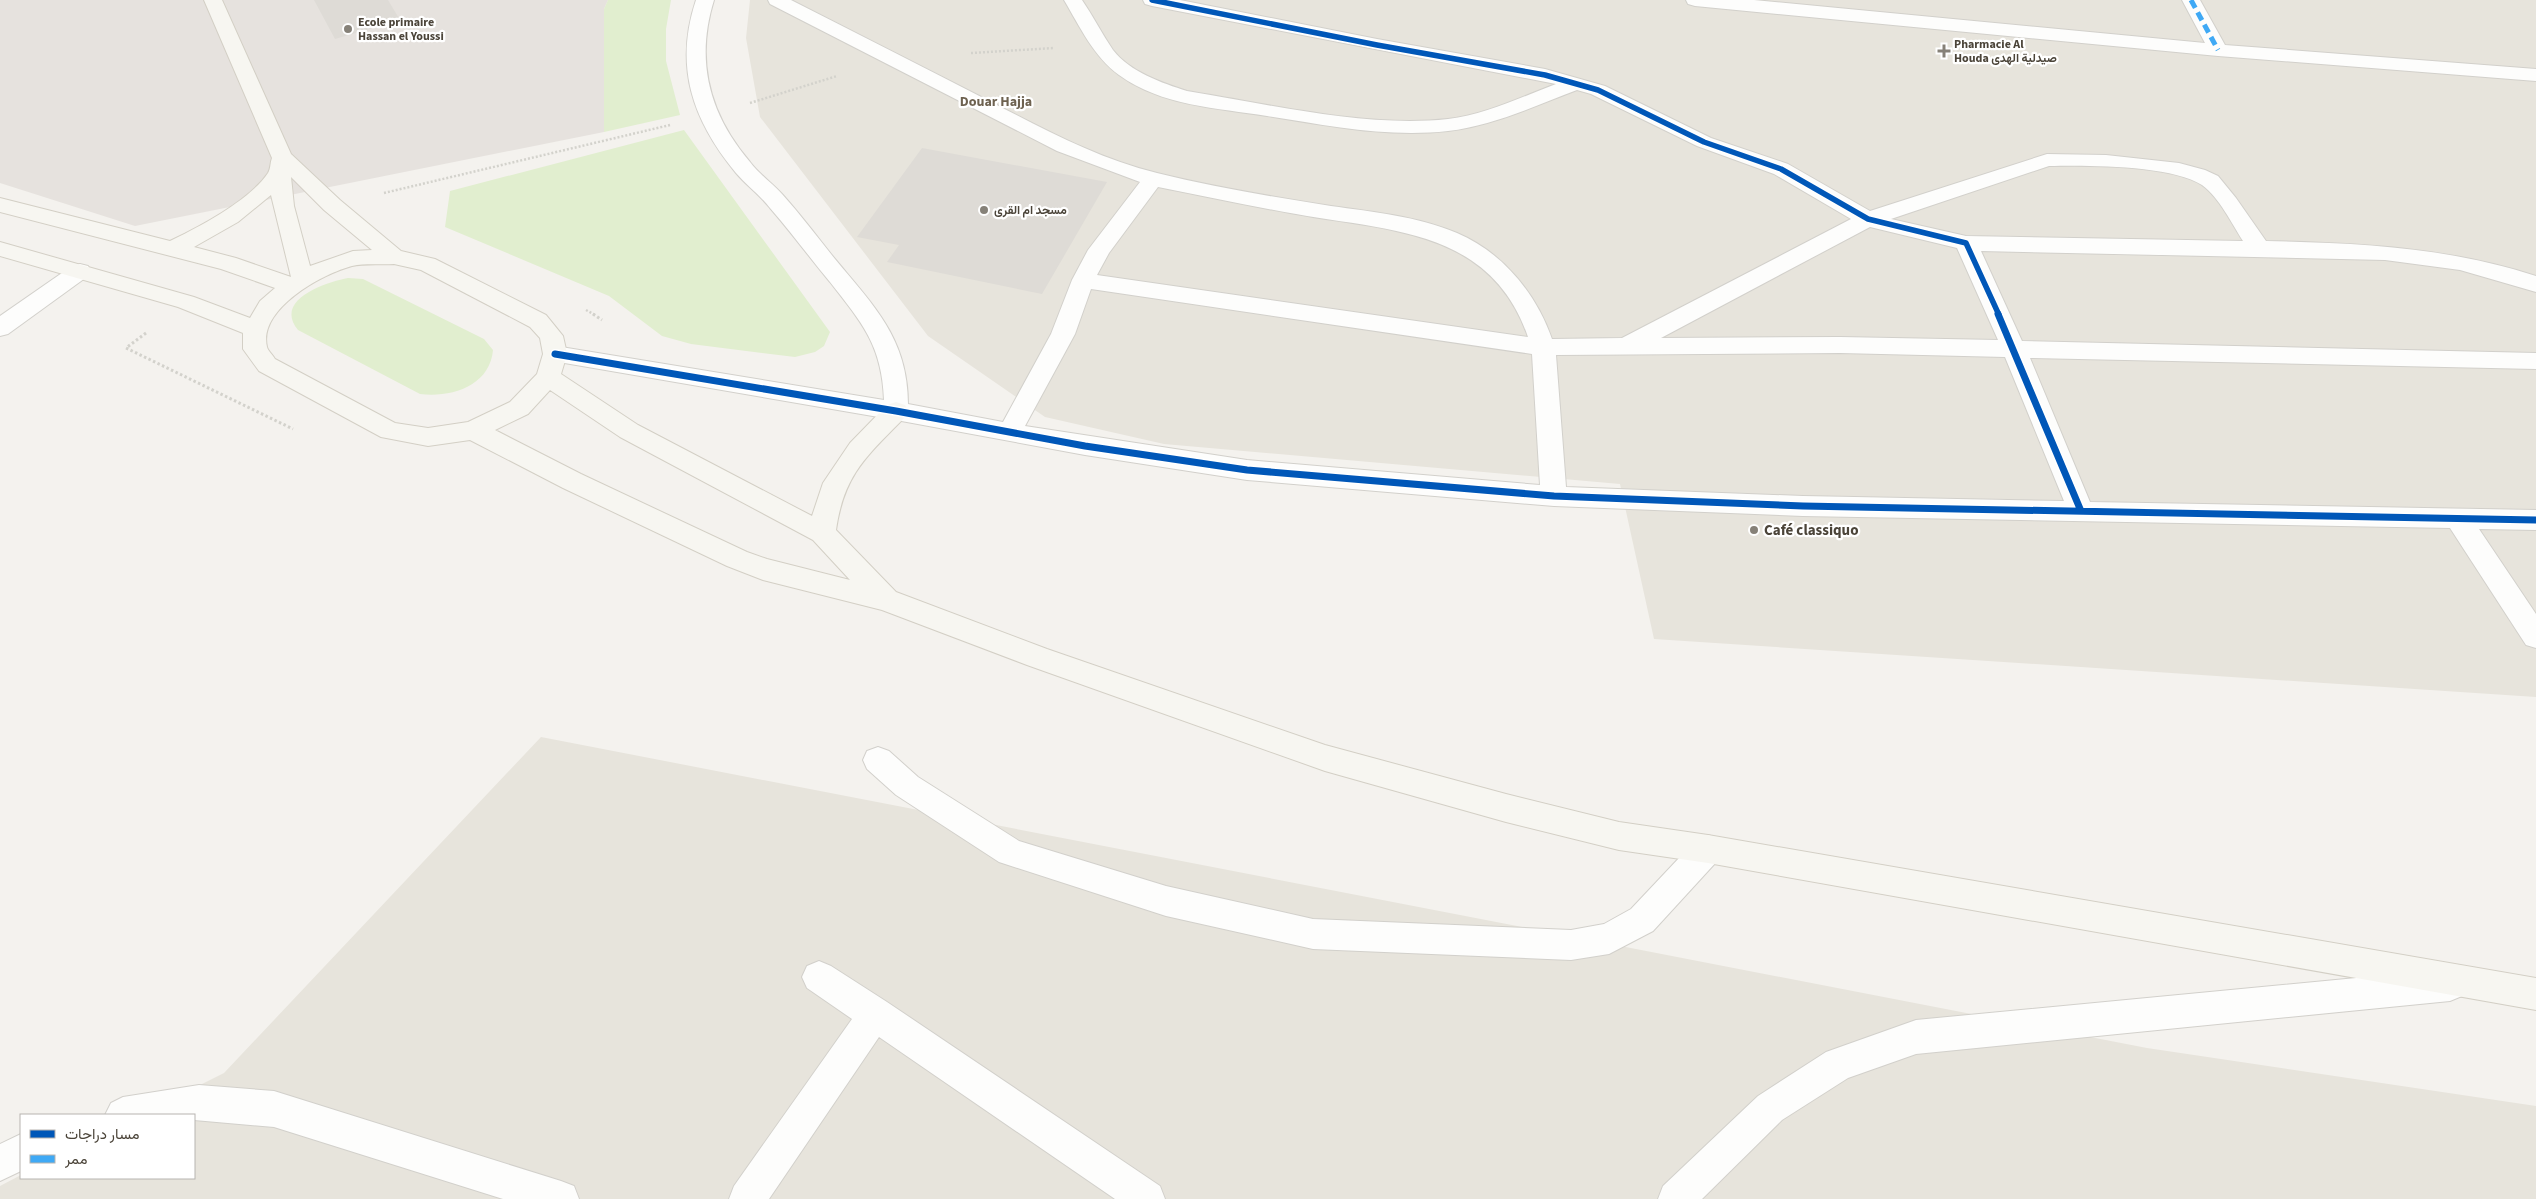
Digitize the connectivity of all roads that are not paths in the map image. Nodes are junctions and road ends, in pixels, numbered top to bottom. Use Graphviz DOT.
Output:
graph roads {
  1 [pos="213,0"];
  2 [pos="704,0"];
  3 [pos="776,0"];
  4 [pos="1073,0"];
  5 [pos="1152,0"];
  6 [pos="1695,0"];
  7 [pos="2191,0"];
  8 [pos="2218,50"];
  9 [pos="2536,75"];
  10 [pos="1576,84"];
  11 [pos="281,165"];
  12 [pos="1153,179"];
  13 [pos="0,205"];
  14 [pos="1868,219"];
  15 [pos="1966,243"];
  16 [pos="0,249"];
  17 [pos="172,249"];
  18 [pos="2260,249"];
  19 [pos="394,257"];
  20 [pos="80,271"];
  21 [pos="1082,280"];
  22 [pos="298,282"];
  23 [pos="2536,284"];
  24 [pos="0,328"];
  25 [pos="255,329"];
  26 [pos="1543,347"];
  27 [pos="1624,347"];
  28 [pos="2014,349"];
  29 [pos="2536,361"];
  30 [pos="552,366"];
  31 [pos="896,411"];
  32 [pos="473,430"];
  33 [pos="1008,432"];
  34 [pos="1554,496"];
  35 [pos="2080,511"];
  36 [pos="2458,519"];
  37 [pos="2536,520"];
  38 [pos="822,533"];
  39 [pos="886,600"];
  40 [pos="2536,637"];
  41 [pos="878,760"];
  42 [pos="1708,849"];
  43 [pos="819,977"];
  44 [pos="2473,982"];
  45 [pos="2536,994"];
  46 [pos="876,1014"];
  47 [pos="129,1114"];
  48 [pos="20,1153"];
  49 [pos="0,1163"];
  50 [pos="561,1199"];
  51 [pos="747,1199"];
  52 [pos="1147,1199"];
  53 [pos="1676,1199"];
  1 -- 11 [label="main road"];
  2 -- 31 [label="street"];
  3 -- 12 [label="street"];
  4 -- 10 [label="street"];
  5 -- 10 [label="street"];
  6 -- 8 [label="street"];
  7 -- 8 [label="street"];
  8 -- 9 [label="street"];
  10 -- 14 [label="street"];
  11 -- 17 [label="main road"];
  11 -- 19 [label="main road"];
  11 -- 22 [label="main road"];
  12 -- 21 [label="street"];
  12 -- 26 [label="street"];
  13 -- 17 [label="main road"];
  14 -- 15 [label="street"];
  14 -- 18 [label="street"];
  14 -- 27 [label="street"];
  15 -- 18 [label="street"];
  15 -- 28 [label="street"];
  16 -- 20 [label="main road"];
  17 -- 22 [label="main road"];
  18 -- 23 [label="street"];
  19 -- 22 [label="main road"];
  19 -- 30 [label="main road"];
  20 -- 24 [label="street"];
  20 -- 25 [label="main road"];
  21 -- 26 [label="street"];
  21 -- 33 [label="street"];
  22 -- 25 [label="main road"];
  25 -- 32 [label="main road"];
  26 -- 27 [label="street"];
  26 -- 34 [label="street"];
  27 -- 28 [label="street"];
  28 -- 29 [label="street"];
  28 -- 35 [label="street"];
  30 -- 31 [label="street"];
  30 -- 32 [label="main road"];
  30 -- 38 [label="main road"];
  31 -- 33 [label="street"];
  31 -- 38 [label="main road"];
  32 -- 39 [label="main road"];
  33 -- 34 [label="street"];
  34 -- 35 [label="street"];
  35 -- 36 [label="street"];
  36 -- 37 [label="street"];
  36 -- 40 [label="street"];
  38 -- 39 [label="main road"];
  39 -- 42 [label="main road"];
  41 -- 42 [label="street"];
  42 -- 44 [label="main road"];
  43 -- 46 [label="street"];
  44 -- 45 [label="main road"];
  44 -- 53 [label="street"];
  46 -- 51 [label="street"];
  46 -- 52 [label="street"];
  47 -- 50 [label="street"];
  48 -- 49 [label="street"];
}
